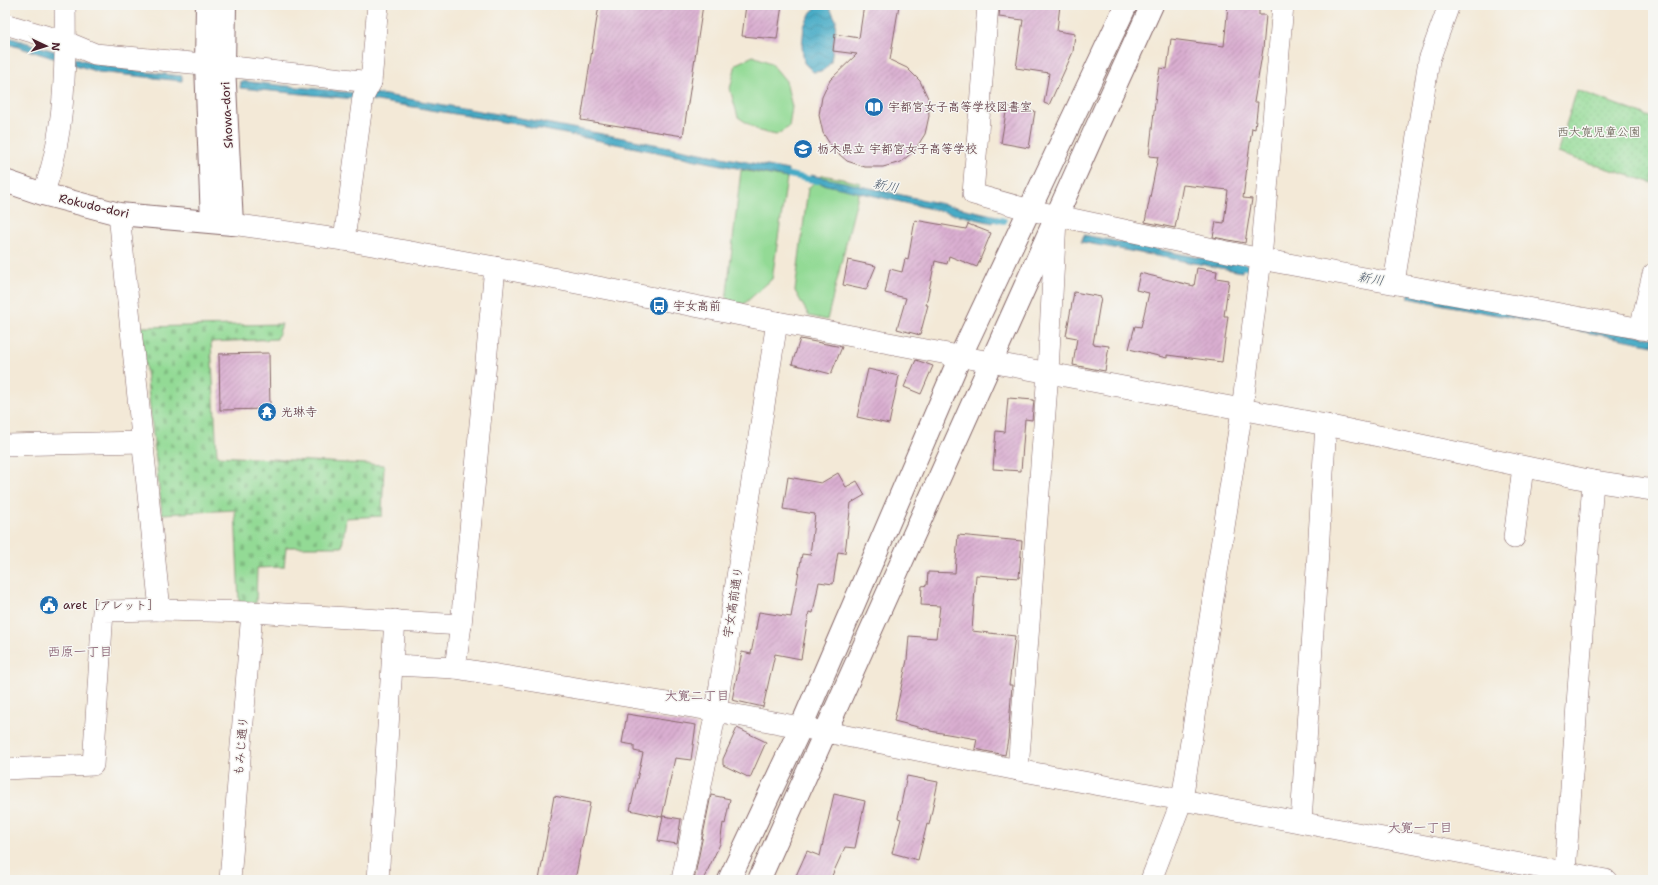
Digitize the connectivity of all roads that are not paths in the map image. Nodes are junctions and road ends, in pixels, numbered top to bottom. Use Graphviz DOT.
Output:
graph roads {
  1 [pos="65,5"];
  2 [pos="207,5"];
  3 [pos="225,5"];
  4 [pos="378,5"];
  5 [pos="988,5"];
  6 [pos="1126,5"];
  7 [pos="1152,5"];
  8 [pos="1282,5"];
  9 [pos="1449,5"];
  10 [pos="5,24"];
  11 [pos="66,42"];
  12 [pos="215,65"];
  13 [pos="371,82"];
  14 [pos="5,181"];
  15 [pos="43,194"];
  16 [pos="1030,210"];
  17 [pos="119,214"];
  18 [pos="1056,215"];
  19 [pos="222,223"];
  20 [pos="344,240"];
  21 [pos="1261,259"];
  22 [pos="495,267"];
  23 [pos="1653,274"];
  24 [pos="1394,283"];
  25 [pos="777,322"];
  26 [pos="1646,330"];
  27 [pos="960,357"];
  28 [pos="992,363"];
  29 [pos="1048,372"];
  30 [pos="1242,410"];
  31 [pos="1326,425"];
  32 [pos="143,442"];
  33 [pos="5,445"];
  34 [pos="1523,467"];
  35 [pos="1593,482"];
  36 [pos="1653,490"];
  37 [pos="1514,538"];
  38 [pos="160,610"];
  39 [pos="252,612"];
  40 [pos="395,620"];
  41 [pos="460,625"];
  42 [pos="393,665"];
  43 [pos="455,668"];
  44 [pos="716,711"];
  45 [pos="801,727"];
  46 [pos="826,732"];
  47 [pos="5,769"];
  48 [pos="1018,770"];
  49 [pos="1182,800"];
  50 [pos="1301,822"];
  51 [pos="1565,872"];
  52 [pos="230,880"];
  53 [pos="378,880"];
  54 [pos="682,880"];
  55 [pos="729,880"];
  56 [pos="758,880"];
  57 [pos="1151,880"];
  58 [pos="1606,880"];
  1 -- 11 [label="street"];
  2 -- 12 [label="street, Showa-dori"];
  3 -- 12 [label="street, Showa-dori"];
  4 -- 13 [label="street"];
  5 -- 16 [label="street"];
  6 -- 16 [label="street"];
  7 -- 18 [label="street"];
  8 -- 21 [label="street"];
  9 -- 24 [label="street"];
  10 -- 11 [label="street"];
  11 -- 12 [label="street"];
  11 -- 15 [label="street"];
  12 -- 13 [label="street"];
  12 -- 19 [label="street, Showa-dori"];
  13 -- 20 [label="street"];
  14 -- 15 [label="street, Rokudo-dori"];
  15 -- 17 [label="street, Rokudo-dori"];
  16 -- 18 [label="street"];
  16 -- 27 [label="street"];
  17 -- 19 [label="street, Rokudo-dori"];
  17 -- 32 [label="street"];
  18 -- 21 [label="street"];
  18 -- 28 [label="street"];
  18 -- 29 [label="street"];
  19 -- 20 [label="street"];
  20 -- 22 [label="street"];
  21 -- 24 [label="street"];
  21 -- 30 [label="street"];
  22 -- 25 [label="street"];
  22 -- 41 [label="street"];
  23 -- 26 [label="street"];
  24 -- 26 [label="street"];
  25 -- 27 [label="street"];
  25 -- 44 [label="street, 宇女高前通り"];
  27 -- 28 [label="street"];
  27 -- 45 [label="street"];
  28 -- 29 [label="street"];
  28 -- 46 [label="street"];
  29 -- 30 [label="street"];
  29 -- 48 [label="street"];
  30 -- 31 [label="street"];
  30 -- 49 [label="street"];
  31 -- 34 [label="street"];
  31 -- 50 [label="street"];
  32 -- 33 [label="street"];
  32 -- 38 [label="street"];
  34 -- 35 [label="street"];
  34 -- 37 [label="street"];
  35 -- 36 [label="street"];
  35 -- 51 [label="street"];
  38 -- 39 [label="street"];
  38 -- 47 [label="street"];
  39 -- 40 [label="street"];
  39 -- 52 [label="street, もみじ通り"];
  40 -- 41 [label="street"];
  40 -- 42 [label="street"];
  41 -- 43 [label="street"];
  42 -- 43 [label="street"];
  42 -- 53 [label="street"];
  43 -- 44 [label="street"];
  44 -- 45 [label="street"];
  44 -- 54 [label="street, 宇女高前通り"];
  45 -- 46 [label="street"];
  45 -- 55 [label="street"];
  46 -- 48 [label="street"];
  46 -- 56 [label="street"];
  48 -- 49 [label="street"];
  49 -- 50 [label="street"];
  49 -- 57 [label="street"];
  50 -- 51 [label="street"];
  51 -- 58 [label="street"];
}
